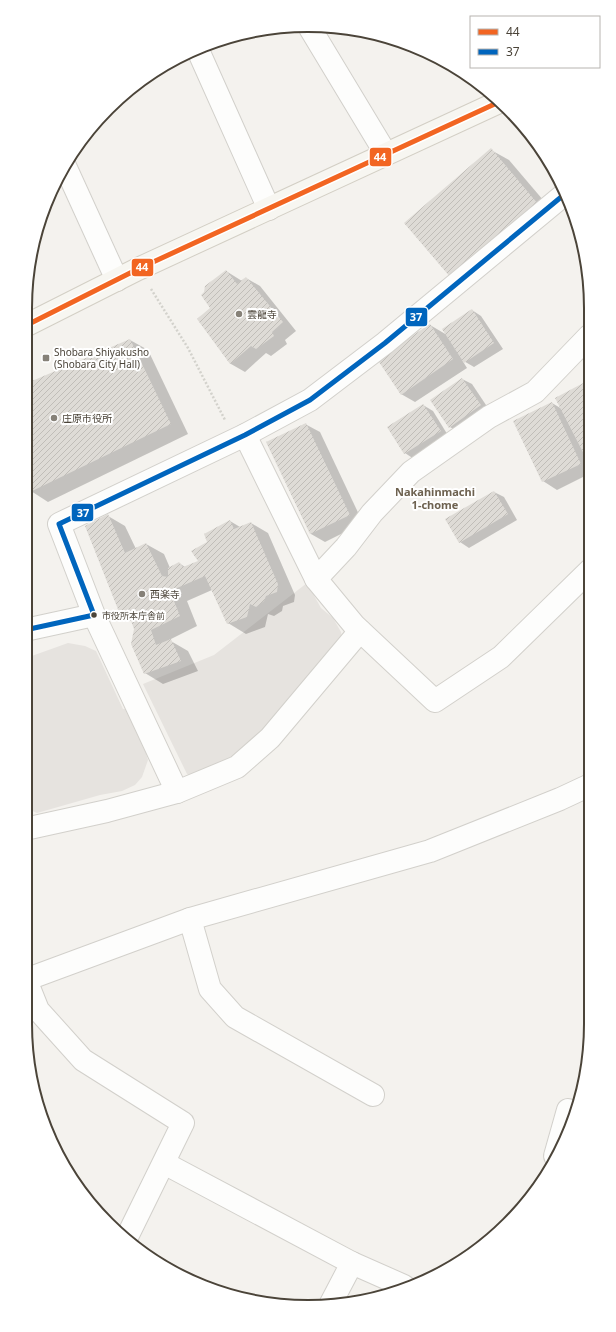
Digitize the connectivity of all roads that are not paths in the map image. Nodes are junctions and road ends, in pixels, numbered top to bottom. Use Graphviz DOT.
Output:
graph roads {
  1 [pos="313,32"];
  2 [pos="200,54"];
  3 [pos="494,104"];
  4 [pos="386,154"];
  5 [pos="68,172"];
  6 [pos="561,197"];
  7 [pos="269,209"];
  8 [pos="117,280"];
  9 [pos="32,322"];
  10 [pos="584,341"];
  11 [pos="240,438"];
  12 [pos="584,576"];
  13 [pos="316,579"];
  14 [pos="94,615"];
  15 [pos="32,628"];
  16 [pos="360,631"];
  17 [pos="584,788"];
  18 [pos="177,792"];
  19 [pos="32,827"];
  20 [pos="190,919"];
  21 [pos="32,976"];
  22 [pos="32,996"];
  23 [pos="373,1095"];
  24 [pos="568,1110"];
  25 [pos="559,1138"];
  26 [pos="164,1163"];
  27 [pos="129,1234"];
  28 [pos="352,1263"];
  29 [pos="400,1284"];
  30 [pos="333,1299"];
  1 -- 4 [label="street"];
  2 -- 7 [label="street"];
  3 -- 4 [label="main road"];
  4 -- 7 [label="main road"];
  5 -- 8 [label="street"];
  6 -- 11 [label="street"];
  7 -- 8 [label="main road"];
  8 -- 9 [label="main road"];
  10 -- 13 [label="street"];
  11 -- 13 [label="street"];
  11 -- 14 [label="street"];
  12 -- 16 [label="street"];
  13 -- 16 [label="street"];
  14 -- 15 [label="street"];
  14 -- 18 [label="street"];
  16 -- 18 [label="street"];
  17 -- 20 [label="street"];
  18 -- 19 [label="street"];
  20 -- 21 [label="street"];
  20 -- 23 [label="street"];
  22 -- 26 [label="street"];
  24 -- 25 [label="street"];
  26 -- 27 [label="street"];
  26 -- 28 [label="street"];
  28 -- 29 [label="street"];
  28 -- 30 [label="street"];
}
